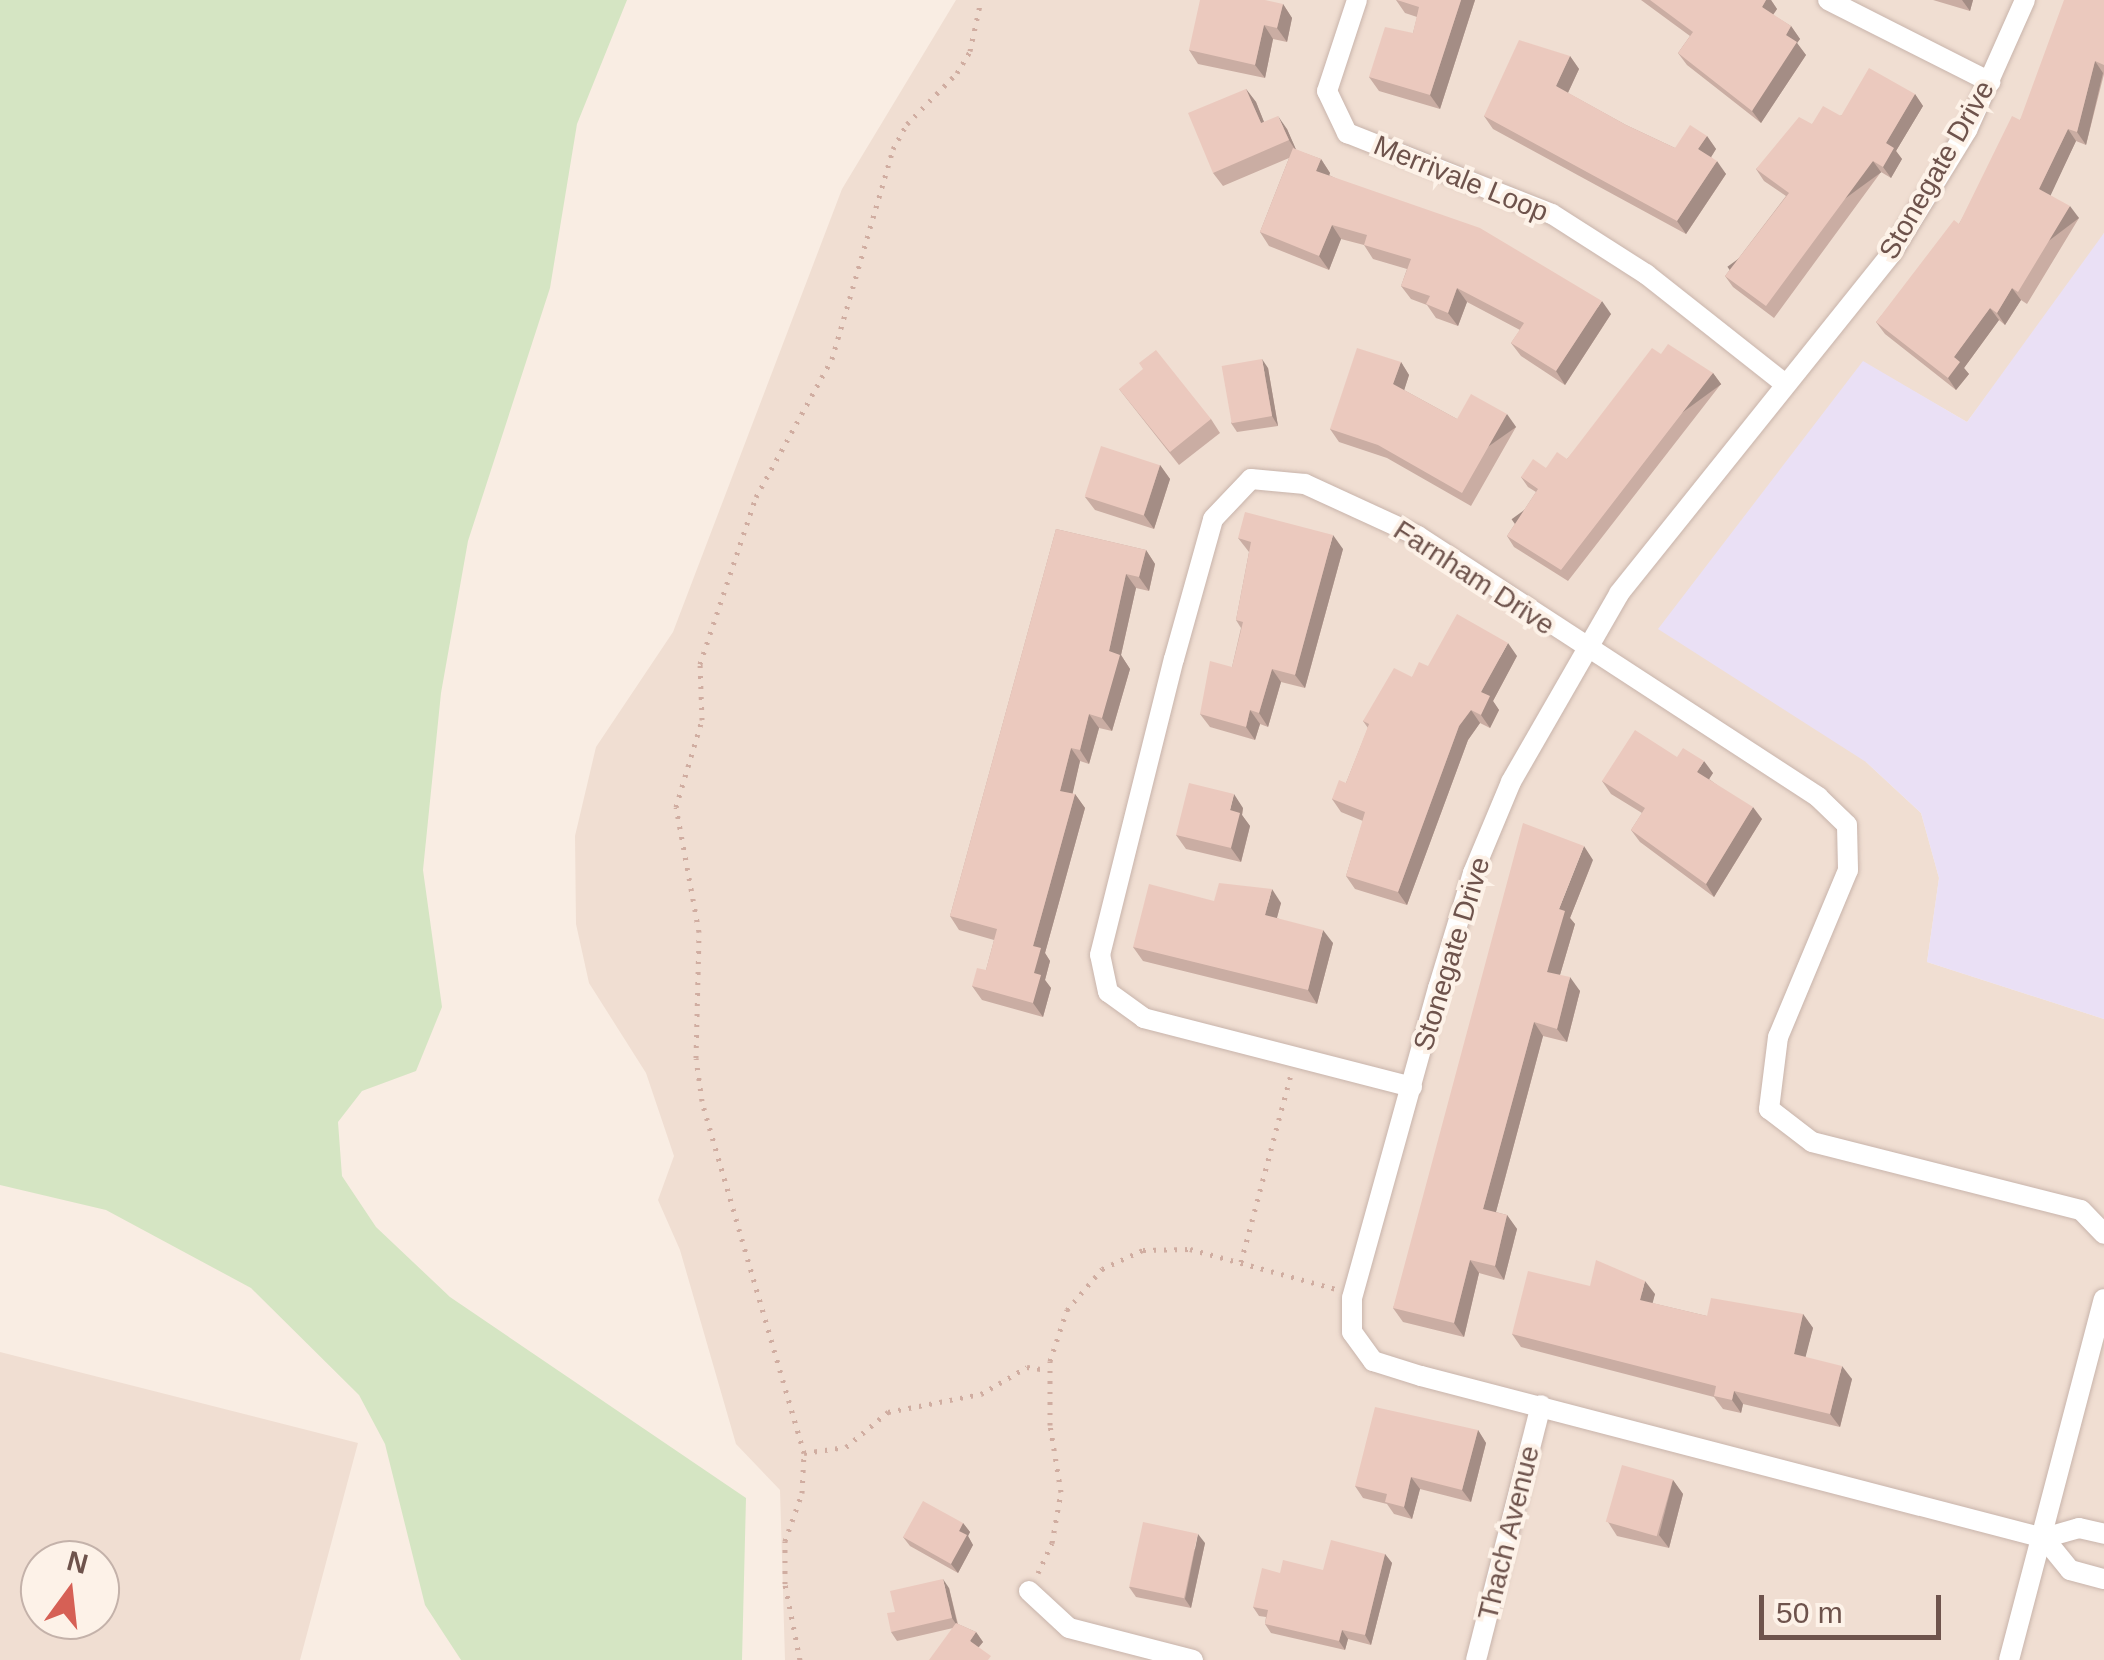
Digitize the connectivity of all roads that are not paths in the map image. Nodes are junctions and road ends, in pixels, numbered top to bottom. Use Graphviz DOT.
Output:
graph roads {
  1 [pos="1358,0"];
  2 [pos="1828,0"];
  3 [pos="2025,0"];
  4 [pos="1990,82"];
  5 [pos="1784,382"];
  6 [pos="1585,650"];
  7 [pos="1412,1087"];
  8 [pos="2104,1234"];
  9 [pos="2104,1299"];
  10 [pos="1541,1405"];
  11 [pos="2104,1534"];
  12 [pos="2044,1538"];
  13 [pos="2104,1579"];
  14 [pos="1029,1592"];
  15 [pos="1193,1660"];
  16 [pos="1476,1660"];
  17 [pos="2009,1660"];
  1 -- 5 [label="street, Merrivale Loop"];
  2 -- 4 [label="street"];
  3 -- 4 [label="street, Stonegate Drive"];
  4 -- 5 [label="street, Stonegate Drive"];
  5 -- 6 [label="street, Stonegate Drive"];
  6 -- 7 [label="street, Stonegate Drive"];
  6 -- 7 [label="street, Farnham Drive"];
  6 -- 8 [label="street, Farnham Drive"];
  7 -- 10 [label="street, Stonegate Drive"];
  9 -- 12 [label="street"];
  10 -- 12 [label="street, Stonegate Drive"];
  10 -- 16 [label="street, Thach Avenue"];
  11 -- 12 [label="street, Stonegate Drive"];
  12 -- 13 [label="street, Stonegate Drive"];
  12 -- 17 [label="street"];
  14 -- 15 [label="street"];
}
